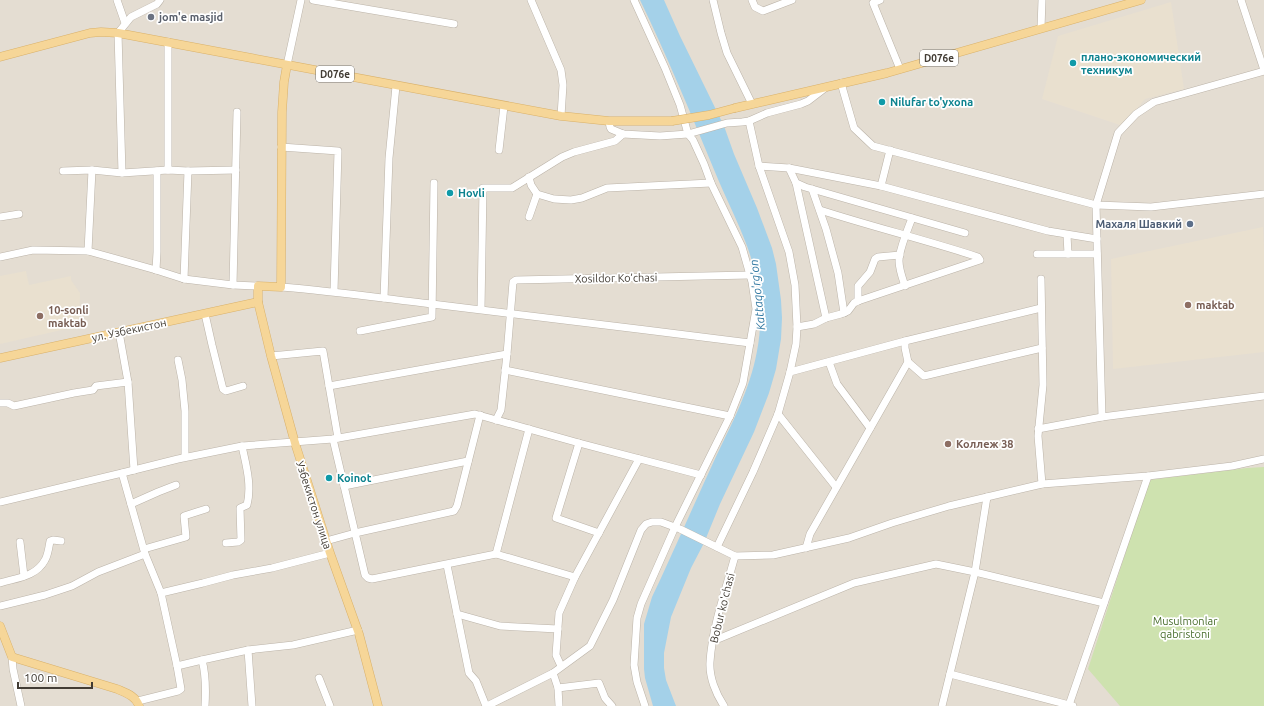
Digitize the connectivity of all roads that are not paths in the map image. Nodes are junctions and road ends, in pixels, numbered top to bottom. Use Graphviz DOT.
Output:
graph roads {
  1 [pos="117,0"];
  2 [pos="160,0"];
  3 [pos="301,0"];
  4 [pos="313,0"];
  5 [pos="531,0"];
  6 [pos="634,0"];
  7 [pos="713,0"];
  8 [pos="752,0"];
  9 [pos="792,0"];
  10 [pos="880,0"];
  11 [pos="1042,0"];
  12 [pos="1141,0"];
  13 [pos="1241,0"];
  14 [pos="125,23"];
  15 [pos="454,24"];
  16 [pos="1041,28"];
  17 [pos="118,33"];
  18 [pos="168,42"];
  19 [pos="0,57"];
  20 [pos="287,65"];
  21 [pos="900,69"];
  22 [pos="1264,71"];
  23 [pos="841,83"];
  24 [pos="396,86"];
  25 [pos="827,86"];
  26 [pos="752,104"];
  27 [pos="504,106"];
  28 [pos="237,112"];
  29 [pos="561,116"];
  30 [pos="609,121"];
  31 [pos="749,121"];
  32 [pos="691,133"];
  33 [pos="623,134"];
  34 [pos="281,146"];
  35 [pos="499,150"];
  36 [pos="890,150"];
  37 [pos="759,166"];
  38 [pos="789,168"];
  39 [pos="92,170"];
  40 [pos="168,170"];
  41 [pos="236,170"];
  42 [pos="63,171"];
  43 [pos="157,171"];
  44 [pos="188,172"];
  45 [pos="122,173"];
  46 [pos="529,177"];
  47 [pos="434,183"];
  48 [pos="711,183"];
  49 [pos="796,183"];
  50 [pos="881,186"];
  51 [pos="812,190"];
  52 [pos="537,194"];
  53 [pos="1264,194"];
  54 [pos="1096,205"];
  55 [pos="820,210"];
  56 [pos="19,214"];
  57 [pos="0,217"];
  58 [pos="529,217"];
  59 [pos="912,218"];
  60 [pos="965,233"];
  61 [pos="1067,234"];
  62 [pos="906,236"];
  63 [pos="1097,240"];
  64 [pos="88,252"];
  65 [pos="1037,254"];
  66 [pos="1068,254"];
  67 [pos="1097,254"];
  68 [pos="900,255"];
  69 [pos="0,257"];
  70 [pos="156,270"];
  71 [pos="750,275"];
  72 [pos="184,279"];
  73 [pos="1041,279"];
  74 [pos="233,285"];
  75 [pos="258,286"];
  76 [pos="905,286"];
  77 [pos="281,287"];
  78 [pos="334,292"];
  79 [pos="384,298"];
  80 [pos="858,301"];
  81 [pos="258,302"];
  82 [pos="431,304"];
  83 [pos="1041,308"];
  84 [pos="481,309"];
  85 [pos="510,312"];
  86 [pos="844,313"];
  87 [pos="205,314"];
  88 [pos="826,318"];
  89 [pos="797,327"];
  90 [pos="360,331"];
  91 [pos="119,332"];
  92 [pos="905,341"];
  93 [pos="750,343"];
  94 [pos="1042,348"];
  95 [pos="507,354"];
  96 [pos="271,356"];
  97 [pos="0,358"];
  98 [pos="178,360"];
  99 [pos="828,362"];
  100 [pos="908,362"];
  101 [pos="505,370"];
  102 [pos="790,372"];
  103 [pos="128,382"];
  104 [pos="243,386"];
  105 [pos="329,386"];
  106 [pos="1264,396"];
  107 [pos="0,403"];
  108 [pos="778,414"];
  109 [pos="480,415"];
  110 [pos="730,416"];
  111 [pos="1102,417"];
  112 [pos="496,420"];
  113 [pos="870,428"];
  114 [pos="529,429"];
  115 [pos="1038,429"];
  116 [pos="335,439"];
  117 [pos="295,443"];
  118 [pos="579,443"];
  119 [pos="242,446"];
  120 [pos="185,457"];
  121 [pos="638,459"];
  122 [pos="1264,459"];
  123 [pos="468,461"];
  124 [pos="134,470"];
  125 [pos="122,473"];
  126 [pos="701,475"];
  127 [pos="1148,476"];
  128 [pos="1042,484"];
  129 [pos="176,485"];
  130 [pos="344,486"];
  131 [pos="836,487"];
  132 [pos="987,497"];
  133 [pos="0,502"];
  134 [pos="131,504"];
  135 [pos="206,509"];
  136 [pos="678,528"];
  137 [pos="355,533"];
  138 [pos="599,533"];
  139 [pos="61,541"];
  140 [pos="326,541"];
  141 [pos="20,542"];
  142 [pos="226,543"];
  143 [pos="717,547"];
  144 [pos="806,548"];
  145 [pos="144,552"];
  146 [pos="330,553"];
  147 [pos="496,554"];
  148 [pos="735,556"];
  149 [pos="447,565"];
  150 [pos="975,572"];
  151 [pos="24,576"];
  152 [pos="575,577"];
  153 [pos="0,583"];
  154 [pos="161,592"];
  155 [pos="1104,603"];
  156 [pos="0,606"];
  157 [pos="457,614"];
  158 [pos="0,626"];
  159 [pos="558,629"];
  160 [pos="358,630"];
  161 [pos="2,636"];
  162 [pos="713,640"];
  163 [pos="248,650"];
  164 [pos="12,657"];
  165 [pos="202,660"];
  166 [pos="177,666"];
  167 [pos="561,666"];
  168 [pos="552,673"];
  169 [pos="950,674"];
  170 [pos="319,678"];
  171 [pos="558,688"];
  172 [pos="139,704"];
  173 [pos="21,706"];
  174 [pos="205,706"];
  175 [pos="252,706"];
  176 [pos="330,706"];
  177 [pos="378,706"];
  178 [pos="487,706"];
  179 [pos="559,706"];
  180 [pos="612,706"];
  181 [pos="645,706"];
  182 [pos="724,706"];
  183 [pos="942,706"];
  184 [pos="1071,706"];
  1 -- 14 [label="street"];
  2 -- 14 [label="street"];
  3 -- 20 [label="street"];
  4 -- 15 [label="street"];
  5 -- 29 [label="street"];
  6 -- 32 [label="street"];
  7 -- 26 [label="street"];
  8 -- 9 [label="street"];
  10 -- 21 [label="street"];
  11 -- 16 [label="street"];
  12 -- 16 [label="main road, D076e"];
  13 -- 22 [label="street"];
  14 -- 17 [label="street"];
  16 -- 21 [label="main road, D076e"];
  17 -- 18 [label="main road, D076e"];
  17 -- 19 [label="main road, D076e"];
  17 -- 45 [label="street"];
  18 -- 20 [label="main road, D076e"];
  18 -- 40 [label="street"];
  20 -- 24 [label="main road, D076e"];
  20 -- 34 [label="main road"];
  21 -- 23 [label="main road, D076e"];
  22 -- 54 [label="street"];
  23 -- 25 [label="main road, D076e"];
  23 -- 36 [label="street"];
  24 -- 27 [label="main road, D076e"];
  24 -- 79 [label="street"];
  25 -- 26 [label="main road, D076e"];
  25 -- 31 [label="street"];
  26 -- 30 [label="main road, D076e, bridge"];
  27 -- 29 [label="main road, D076e"];
  27 -- 35 [label="street"];
  28 -- 41 [label="street"];
  29 -- 30 [label="main road, D076e"];
  30 -- 33 [label="street"];
  31 -- 32 [label="street"];
  31 -- 37 [label="street"];
  32 -- 33 [label="street"];
  32 -- 48 [label="street"];
  33 -- 46 [label="street"];
  34 -- 77 [label="main road"];
  34 -- 78 [label="street"];
  36 -- 50 [label="street"];
  36 -- 54 [label="street"];
  37 -- 38 [label="street"];
  37 -- 89 [label="street"];
  38 -- 49 [label="street"];
  38 -- 50 [label="street"];
  39 -- 42 [label="street"];
  39 -- 45 [label="street"];
  39 -- 64 [label="street"];
  40 -- 43 [label="street"];
  40 -- 44 [label="street"];
  41 -- 44 [label="street"];
  41 -- 74 [label="street"];
  43 -- 45 [label="street"];
  43 -- 70 [label="street"];
  44 -- 72 [label="street"];
  46 -- 52 [label="street"];
  46 -- 84 [label="street"];
  47 -- 82 [label="street"];
  48 -- 52 [label="street"];
  48 -- 71 [label="street"];
  49 -- 51 [label="street"];
  49 -- 88 [label="street"];
  50 -- 61 [label="street"];
  51 -- 55 [label="street"];
  51 -- 59 [label="street"];
  52 -- 58 [label="street"];
  53 -- 54 [label="street"];
  54 -- 63 [label="street"];
  55 -- 62 [label="street"];
  55 -- 86 [label="street"];
  56 -- 57 [label="street"];
  59 -- 60 [label="street"];
  59 -- 62 [label="street"];
  61 -- 63 [label="street"];
  61 -- 66 [label="street"];
  62 -- 68 [label="street"];
  62 -- 76 [label="street"];
  63 -- 67 [label="street"];
  64 -- 69 [label="street"];
  64 -- 70 [label="street"];
  65 -- 66 [label="street"];
  66 -- 67 [label="street"];
  67 -- 111 [label="street"];
  68 -- 76 [label="street"];
  68 -- 80 [label="street"];
  70 -- 72 [label="street"];
  71 -- 85 [label="street, Xosildor Ko’chasi"];
  71 -- 93 [label="street"];
  72 -- 74 [label="street"];
  73 -- 83 [label="street"];
  74 -- 75 [label="street"];
  75 -- 77 [label="main road"];
  75 -- 81 [label="main road, Узбекистон улица"];
  76 -- 80 [label="street"];
  77 -- 78 [label="street"];
  78 -- 79 [label="street"];
  79 -- 82 [label="street"];
  80 -- 86 [label="street"];
  81 -- 87 [label="main road, ул. Узбекистон"];
  81 -- 96 [label="main road, Узбекистон улица"];
  82 -- 84 [label="street"];
  82 -- 90 [label="street"];
  83 -- 92 [label="street"];
  83 -- 94 [label="street"];
  84 -- 85 [label="street"];
  85 -- 93 [label="street"];
  85 -- 95 [label="street"];
  86 -- 88 [label="street"];
  87 -- 91 [label="main road, ул. Узбекистон"];
  87 -- 104 [label="street"];
  88 -- 89 [label="street"];
  89 -- 102 [label="street"];
  91 -- 97 [label="main road, ул. Узбекистон"];
  91 -- 103 [label="street"];
  92 -- 99 [label="street"];
  92 -- 100 [label="street"];
  93 -- 110 [label="street"];
  94 -- 100 [label="street"];
  94 -- 115 [label="street"];
  95 -- 101 [label="street"];
  95 -- 105 [label="street"];
  96 -- 105 [label="street"];
  96 -- 117 [label="main road, Узбекистон улица"];
  98 -- 120 [label="street"];
  99 -- 102 [label="street"];
  99 -- 113 [label="street"];
  100 -- 113 [label="street"];
  101 -- 110 [label="street"];
  101 -- 112 [label="street"];
  102 -- 108 [label="street"];
  103 -- 107 [label="street"];
  103 -- 124 [label="street"];
  105 -- 116 [label="street"];
  106 -- 111 [label="street"];
  108 -- 131 [label="street"];
  108 -- 143 [label="street"];
  109 -- 112 [label="street"];
  109 -- 116 [label="street"];
  109 -- 123 [label="street"];
  110 -- 126 [label="street"];
  111 -- 115 [label="street"];
  112 -- 114 [label="street"];
  113 -- 131 [label="street"];
  114 -- 118 [label="street"];
  114 -- 147 [label="street"];
  115 -- 128 [label="street"];
  116 -- 117 [label="street"];
  116 -- 130 [label="street"];
  117 -- 119 [label="street"];
  117 -- 140 [label="main road, Узбекистон улица"];
  118 -- 121 [label="street"];
  118 -- 138 [label="street"];
  119 -- 120 [label="street"];
  119 -- 142 [label="street"];
  120 -- 124 [label="street"];
  121 -- 126 [label="street"];
  121 -- 138 [label="street"];
  122 -- 127 [label="street"];
  123 -- 130 [label="street"];
  123 -- 137 [label="street"];
  124 -- 125 [label="street"];
  125 -- 133 [label="street"];
  125 -- 134 [label="street"];
  126 -- 136 [label="street"];
  127 -- 128 [label="street"];
  127 -- 155 [label="street"];
  128 -- 132 [label="street"];
  129 -- 134 [label="street"];
  130 -- 137 [label="street"];
  131 -- 144 [label="street"];
  132 -- 144 [label="street"];
  132 -- 150 [label="street"];
  134 -- 145 [label="street"];
  135 -- 145 [label="street"];
  136 -- 143 [label="street"];
  136 -- 167 [label="street"];
  136 -- 181 [label="street"];
  137 -- 140 [label="street"];
  137 -- 149 [label="street"];
  138 -- 152 [label="street"];
  139 -- 151 [label="street"];
  140 -- 146 [label="main road, Узбекистон улица"];
  141 -- 151 [label="street"];
  143 -- 148 [label="street"];
  144 -- 148 [label="street"];
  145 -- 154 [label="street"];
  145 -- 156 [label="street"];
  146 -- 154 [label="street"];
  146 -- 160 [label="main road, Узбекистон улица"];
  147 -- 149 [label="street"];
  147 -- 152 [label="street"];
  148 -- 162 [label="street, Bobur ko'chasi"];
  149 -- 157 [label="street"];
  150 -- 155 [label="street"];
  150 -- 162 [label="street"];
  150 -- 169 [label="street"];
  151 -- 153 [label="street"];
  152 -- 159 [label="street"];
  154 -- 166 [label="street"];
  155 -- 184 [label="street"];
  157 -- 159 [label="street"];
  157 -- 178 [label="street"];
  158 -- 161 [label="main road"];
  159 -- 167 [label="street"];
  160 -- 163 [label="street"];
  160 -- 177 [label="main road, Узбекистон улица"];
  161 -- 164 [label="main road"];
  162 -- 182 [label="street, Bobur ko'chasi"];
  163 -- 165 [label="street"];
  163 -- 175 [label="street"];
  164 -- 172 [label="main road"];
  164 -- 173 [label="street"];
  165 -- 166 [label="street"];
  165 -- 174 [label="street"];
  166 -- 172 [label="street"];
  167 -- 168 [label="street"];
  168 -- 171 [label="street"];
  168 -- 178 [label="street"];
  169 -- 183 [label="street"];
  169 -- 184 [label="street"];
  170 -- 176 [label="street"];
  171 -- 179 [label="street"];
  171 -- 180 [label="street"];
}
